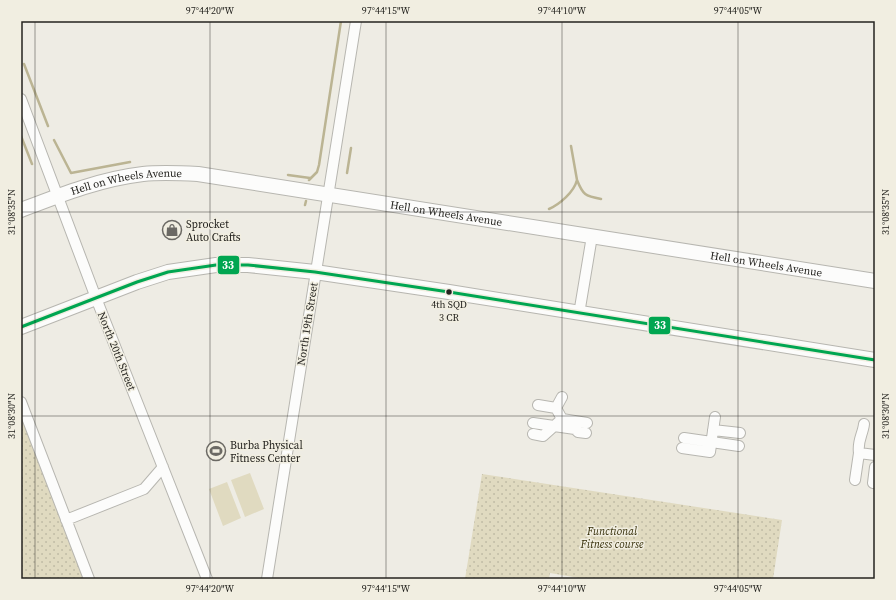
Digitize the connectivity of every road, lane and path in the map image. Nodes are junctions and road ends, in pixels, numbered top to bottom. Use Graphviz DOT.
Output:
graph roads {
  1 [pos="356,21"];
  2 [pos="21,99"];
  3 [pos="328,194"];
  4 [pos="58,195"];
  5 [pos="21,210"];
  6 [pos="592,236"];
  7 [pos="315,272"];
  8 [pos="875,281"];
  9 [pos="96,298"];
  10 [pos="579,314"];
  11 [pos="21,327"];
  12 [pos="875,360"];
  13 [pos="562,397"];
  14 [pos="21,402"];
  15 [pos="538,405"];
  16 [pos="556,408"];
  17 [pos="715,417"];
  18 [pos="533,423"];
  19 [pos="558,423"];
  20 [pos="864,424"];
  21 [pos="586,428"];
  22 [pos="713,430"];
  23 [pos="740,433"];
  24 [pos="533,434"];
  25 [pos="711,442"];
  26 [pos="683,443"];
  27 [pos="739,446"];
  28 [pos="859,453"];
  29 [pos="875,455"];
  30 [pos="163,467"];
  31 [pos="875,467"];
  32 [pos="855,480"];
  33 [pos="873,483"];
  34 [pos="66,520"];
  35 [pos="89,579"];
  36 [pos="208,579"];
  37 [pos="267,579"];
  1 -- 3 [label="street, North 19th Street"];
  2 -- 4 [label="street, North 20th Street"];
  3 -- 4 [label="street, Hell on Wheels Avenue"];
  3 -- 6 [label="street, Hell on Wheels Avenue"];
  3 -- 7 [label="street, North 19th Street"];
  4 -- 5 [label="street, Hell on Wheels Avenue"];
  4 -- 9 [label="street, North 20th Street"];
  6 -- 8 [label="street, Hell on Wheels Avenue"];
  6 -- 10 [label="street"];
  7 -- 9 [label="street"];
  7 -- 10 [label="street"];
  7 -- 37 [label="street, North 19th Street"];
  9 -- 11 [label="street"];
  9 -- 30 [label="street, North 20th Street"];
  10 -- 12 [label="street"];
  13 -- 16 [label="street"];
  14 -- 34 [label="street"];
  15 -- 16 [label="street"];
  16 -- 19 [label="street"];
  17 -- 22 [label="street"];
  18 -- 19 [label="street"];
  19 -- 21 [label="street"];
  19 -- 24 [label="street"];
  20 -- 28 [label="street"];
  22 -- 23 [label="street"];
  22 -- 25 [label="street"];
  25 -- 26 [label="street"];
  25 -- 27 [label="street"];
  28 -- 29 [label="street"];
  28 -- 32 [label="street"];
  30 -- 34 [label="street"];
  30 -- 36 [label="street, North 20th Street"];
  31 -- 33 [label="street"];
  34 -- 35 [label="street"];
}
